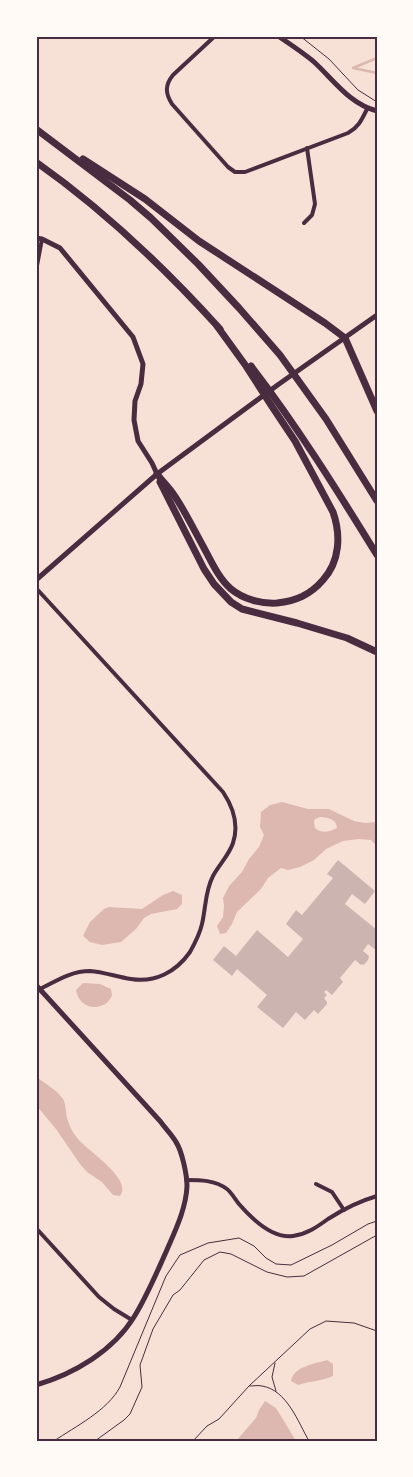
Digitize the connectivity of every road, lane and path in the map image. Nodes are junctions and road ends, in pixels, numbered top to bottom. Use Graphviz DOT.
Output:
graph roads {
  1 [pos="216,36"];
  2 [pos="278,36"];
  3 [pos="300,36"];
  4 [pos="377,102"];
  5 [pos="367,109"];
  6 [pos="377,111"];
  7 [pos="36,129"];
  8 [pos="307,148"];
  9 [pos="36,162"];
  10 [pos="304,223"];
  11 [pos="39,239"];
  12 [pos="36,271"];
  13 [pos="377,316"];
  14 [pos="217,326"];
  15 [pos="345,338"];
  16 [pos="377,411"];
  17 [pos="157,474"];
  18 [pos="377,501"];
  19 [pos="377,555"];
  20 [pos="36,580"];
  21 [pos="36,588"];
  22 [pos="377,652"];
  23 [pos="38,987"];
  24 [pos="186,1180"];
  25 [pos="316,1184"];
  26 [pos="377,1196"];
  27 [pos="344,1210"];
  28 [pos="377,1221"];
  29 [pos="36,1228"];
  30 [pos="377,1236"];
  31 [pos="132,1320"];
  32 [pos="377,1331"];
  33 [pos="275,1362"];
  34 [pos="36,1385"];
  35 [pos="249,1386"];
  36 [pos="276,1392"];
  37 [pos="54,1441"];
  38 [pos="95,1441"];
  39 [pos="193,1441"];
  40 [pos="309,1441"];
  1 -- 8 [label="street"];
  2 -- 5 [label="street"];
  3 -- 4 [label="path"];
  5 -- 6 [label="street"];
  5 -- 8 [label="street"];
  7 -- 15 [label="highway"];
  7 -- 18 [label="highway"];
  8 -- 10 [label="street"];
  9 -- 14 [label="highway"];
  11 -- 12 [label="street"];
  11 -- 17 [label="street"];
  13 -- 15 [label="street"];
  14 -- 17 [label="highway"];
  14 -- 19 [label="highway"];
  15 -- 16 [label="highway"];
  15 -- 17 [label="street"];
  17 -- 20 [label="street"];
  17 -- 22 [label="highway"];
  21 -- 23 [label="street"];
  23 -- 24 [label="street"];
  24 -- 27 [label="street"];
  24 -- 31 [label="street"];
  25 -- 27 [label="street"];
  26 -- 27 [label="street"];
  28 -- 37 [label="path"];
  29 -- 31 [label="street"];
  30 -- 38 [label="path"];
  31 -- 34 [label="street"];
  32 -- 33 [label="path"];
  33 -- 35 [label="path"];
  33 -- 36 [label="path"];
  35 -- 36 [label="path"];
  35 -- 39 [label="path"];
  36 -- 40 [label="path"];
}
